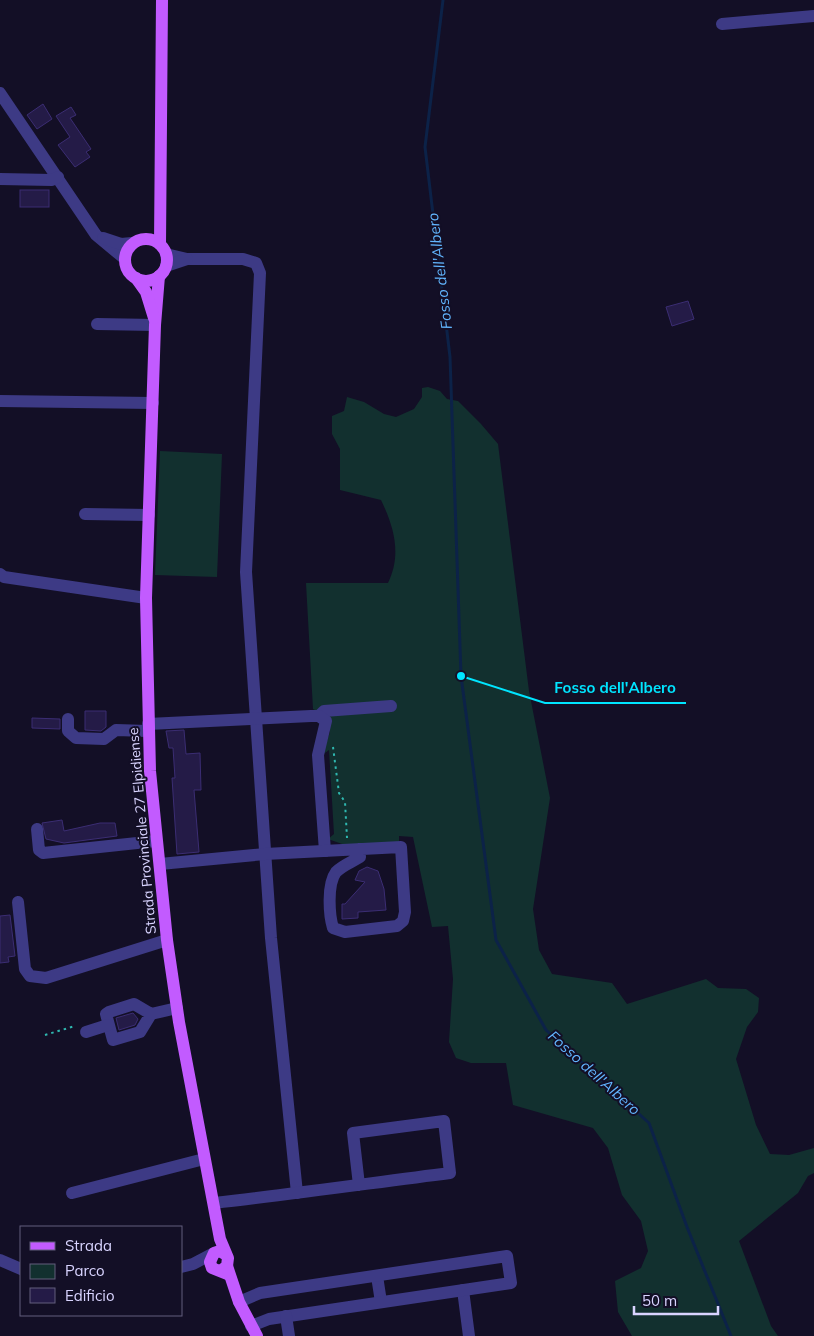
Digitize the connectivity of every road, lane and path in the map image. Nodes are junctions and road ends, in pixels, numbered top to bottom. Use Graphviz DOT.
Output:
graph roads {
  1 [pos="162,0"];
  2 [pos="814,16"];
  3 [pos="722,24"];
  4 [pos="0,93"];
  5 [pos="58,177"];
  6 [pos="0,179"];
  7 [pos="160,220"];
  8 [pos="96,235"];
  9 [pos="138,241"];
  10 [pos="125,259"];
  11 [pos="163,260"];
  12 [pos="136,278"];
  13 [pos="97,324"];
  14 [pos="155,325"];
  15 [pos="0,401"];
  16 [pos="153,403"];
  17 [pos="85,514"];
  18 [pos="149,514"];
  19 [pos="0,574"];
  20 [pos="146,598"];
  21 [pos="390,706"];
  22 [pos="319,716"];
  23 [pos="68,719"];
  24 [pos="255,720"];
  25 [pos="148,727"];
  26 [pos="331,743"];
  27 [pos="36,829"];
  28 [pos="156,841"];
  29 [pos="347,841"];
  30 [pos="360,849"];
  31 [pos="325,851"];
  32 [pos="265,854"];
  33 [pos="160,864"];
  34 [pos="18,902"];
  35 [pos="167,940"];
  36 [pos="177,1008"];
  37 [pos="151,1014"];
  38 [pos="108,1025"];
  39 [pos="86,1032"];
  40 [pos="45,1035"];
  41 [pos="204,1158"];
  42 [pos="359,1185"];
  43 [pos="72,1193"];
  44 [pos="297,1193"];
  45 [pos="214,1203"];
  46 [pos="0,1260"];
  47 [pos="222,1261"];
  48 [pos="187,1266"];
  49 [pos="20,1269"];
  50 [pos="377,1276"];
  51 [pos="462,1290"];
  52 [pos="239,1302"];
  53 [pos="381,1302"];
  54 [pos="286,1316"];
  55 [pos="254,1331"];
  56 [pos="289,1336"];
  57 [pos="469,1336"];
  1 -- 7 [label="main road, Strada Provinciale 27 Elpidiense"];
  2 -- 3 [label="street"];
  4 -- 5 [label="street"];
  5 -- 6 [label="street"];
  5 -- 8 [label="street"];
  7 -- 9 [label="main road"];
  7 -- 11 [label="main road, Strada Provinciale 27 Elpidiense"];
  8 -- 9 [label="street"];
  8 -- 10 [label="street"];
  9 -- 10 [label="main road"];
  9 -- 11 [label="main road"];
  10 -- 12 [label="main road, Strada Provinciale 27 Elpidiense"];
  11 -- 12 [label="main road"];
  11 -- 14 [label="main road, Strada Provinciale 27 Elpidiense"];
  11 -- 24 [label="street"];
  12 -- 14 [label="main road, Strada Provinciale 27 Elpidiense"];
  13 -- 14 [label="street"];
  14 -- 16 [label="main road, Strada Provinciale 27 Elpidiense"];
  15 -- 16 [label="street"];
  16 -- 18 [label="main road, Strada Provinciale 27 Elpidiense"];
  17 -- 18 [label="street"];
  18 -- 20 [label="main road, Strada Provinciale 27 Elpidiense"];
  19 -- 20 [label="street"];
  20 -- 25 [label="main road, Strada Provinciale 27 Elpidiense"];
  21 -- 22 [label="street"];
  22 -- 24 [label="street"];
  22 -- 31 [label="street"];
  23 -- 25 [label="street"];
  24 -- 25 [label="street"];
  24 -- 32 [label="street"];
  25 -- 28 [label="main road, Strada Provinciale 27 Elpidiense"];
  26 -- 29 [label="path"];
  27 -- 28 [label="street"];
  28 -- 33 [label="main road, Strada Provinciale 27 Elpidiense"];
  30 -- 30 [label="street"];
  30 -- 31 [label="street"];
  31 -- 32 [label="street"];
  32 -- 33 [label="street"];
  32 -- 44 [label="street"];
  33 -- 35 [label="main road, Strada Provinciale 27 Elpidiense"];
  34 -- 35 [label="street"];
  35 -- 36 [label="main road, Strada Provinciale 27 Elpidiense"];
  36 -- 37 [label="street"];
  36 -- 41 [label="main road, Strada Provinciale 27 Elpidiense"];
  37 -- 38 [label="street"];
  37 -- 38 [label="street"];
  38 -- 39 [label="street"];
  39 -- 40 [label="path"];
  41 -- 43 [label="street"];
  41 -- 45 [label="main road, Strada Provinciale 27 Elpidiense"];
  42 -- 42 [label="street"];
  42 -- 44 [label="street"];
  44 -- 45 [label="street"];
  45 -- 47 [label="main road, Strada Provinciale 27 Elpidiense"];
  46 -- 49 [label="street"];
  47 -- 48 [label="street"];
  47 -- 52 [label="main road, Strada Provinciale 27 Elpidiense"];
  50 -- 51 [label="street"];
  50 -- 52 [label="street"];
  50 -- 53 [label="street"];
  51 -- 53 [label="street"];
  51 -- 57 [label="street"];
  52 -- 55 [label="main road, Strada Provinciale 27 Elpidiense"];
  53 -- 54 [label="street"];
  54 -- 55 [label="street"];
  54 -- 56 [label="street"];
}
